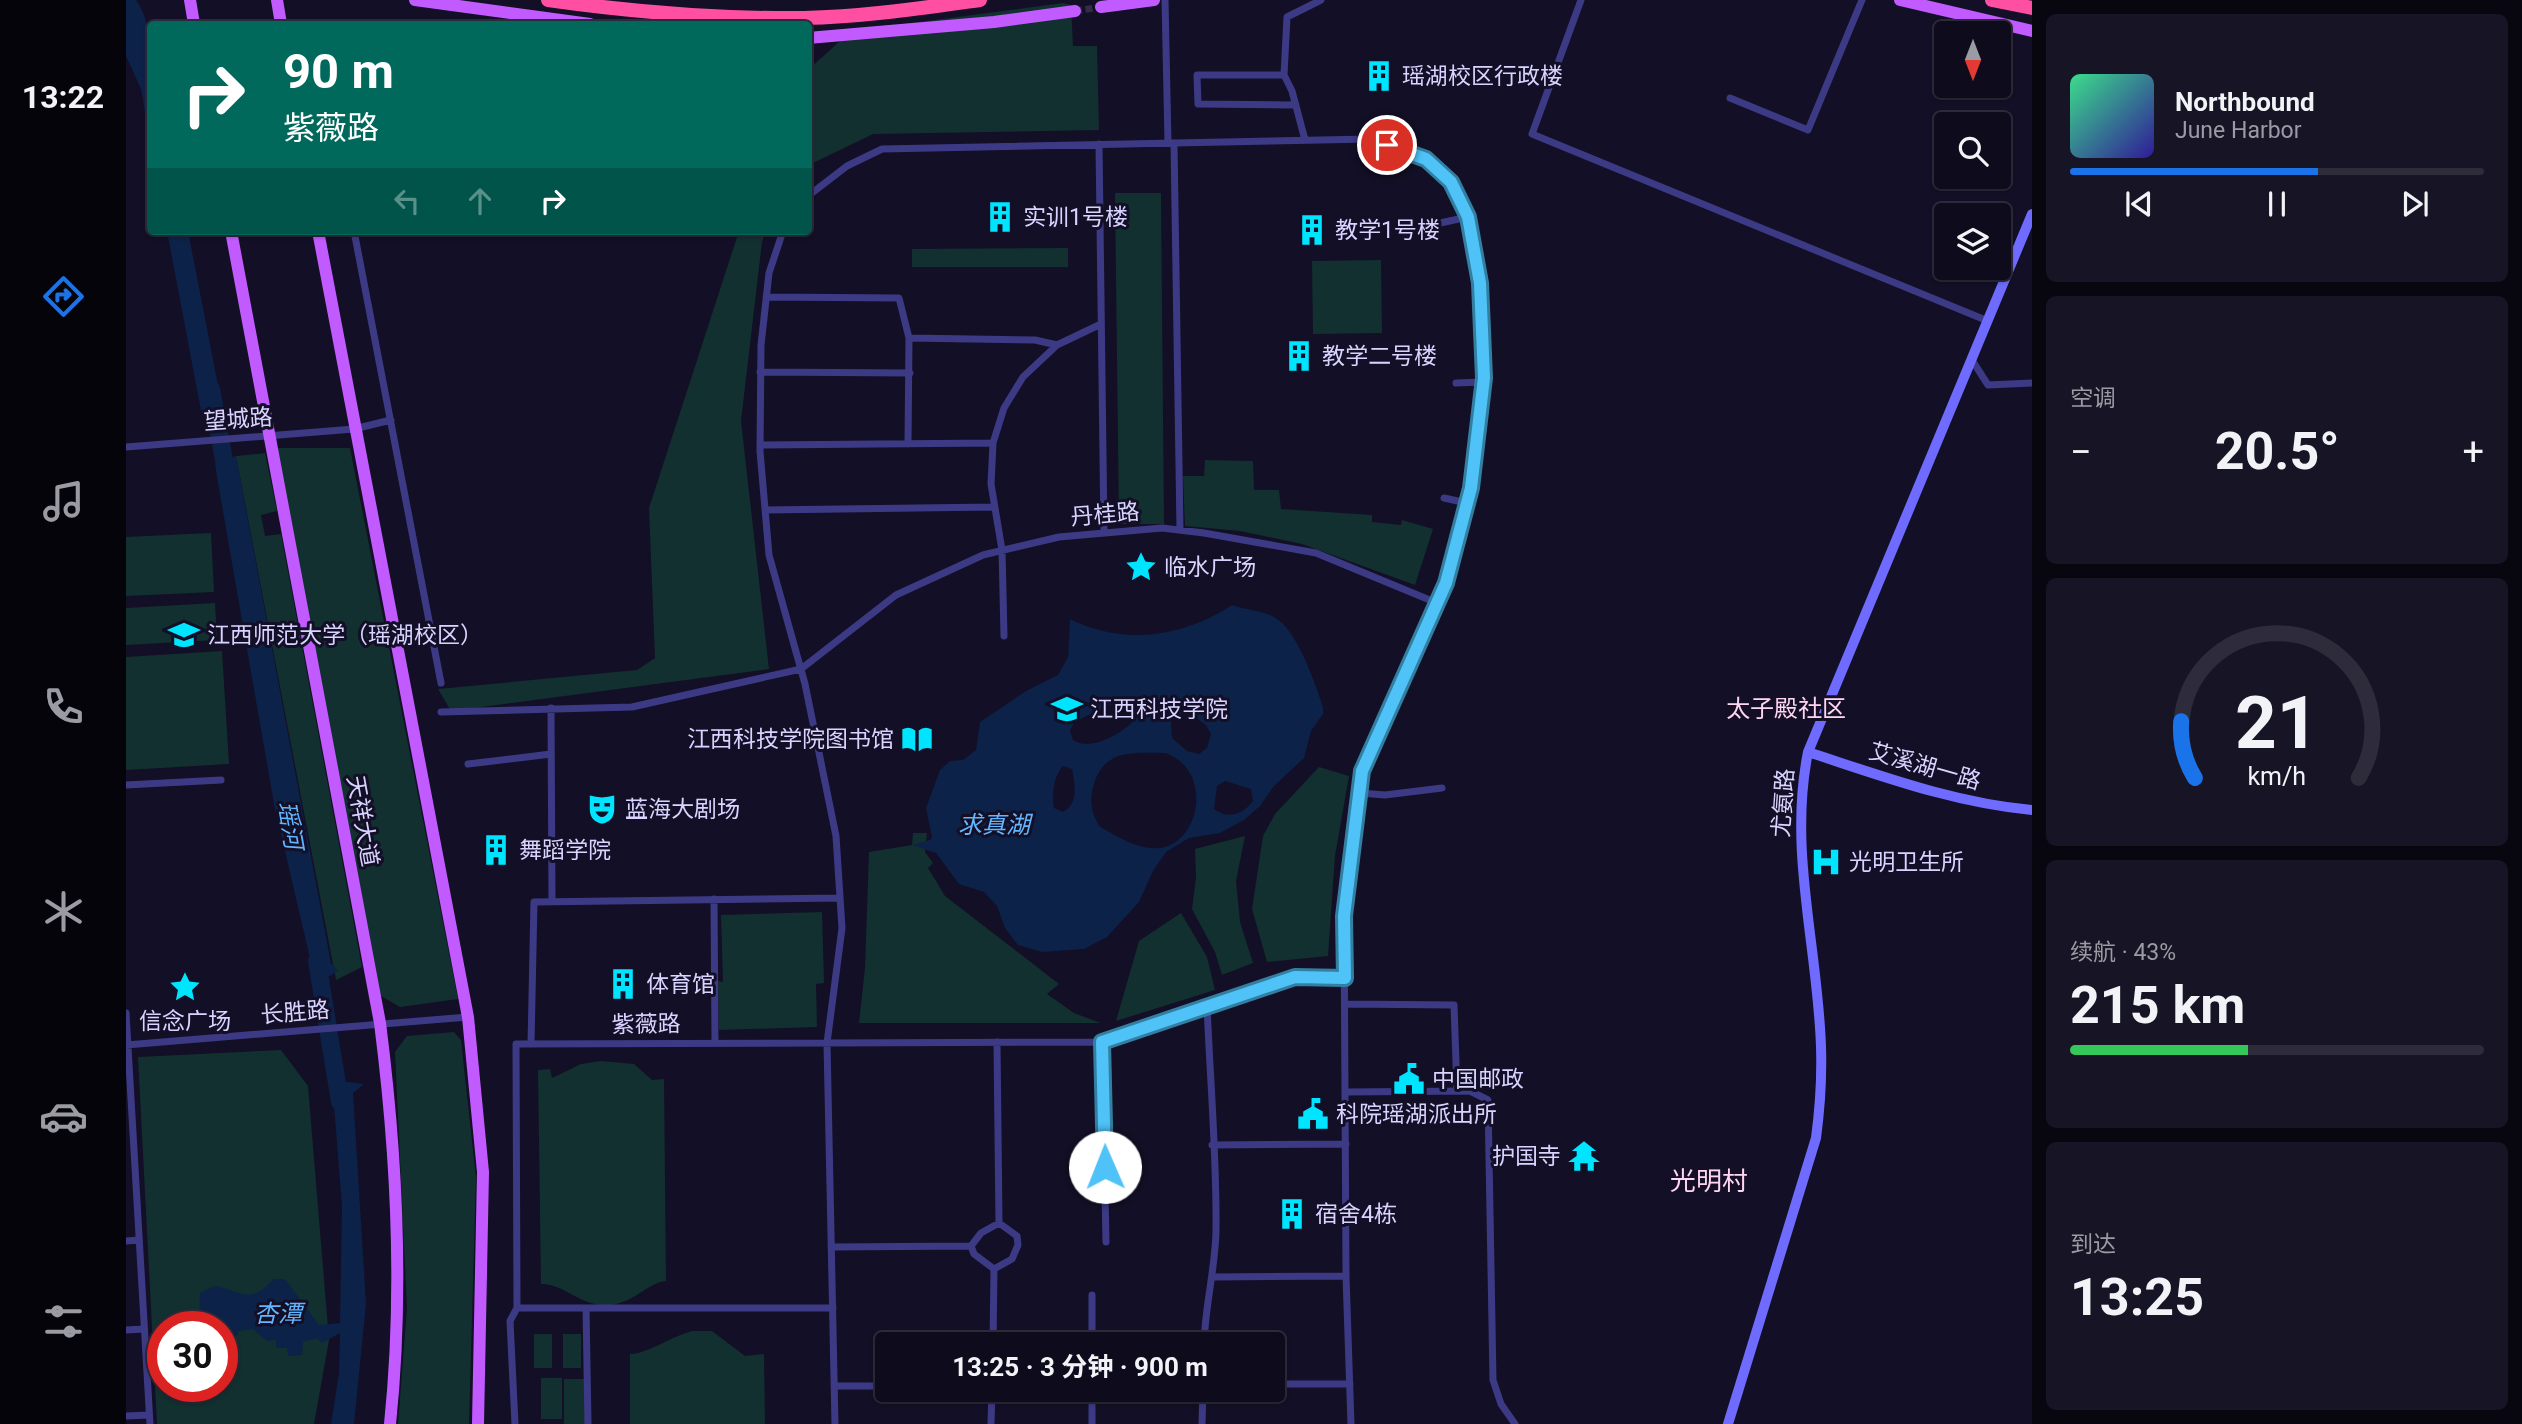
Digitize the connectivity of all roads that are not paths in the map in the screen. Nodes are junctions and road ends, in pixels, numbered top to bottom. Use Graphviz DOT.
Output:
graph roads {
  1 [pos="190,0"];
  2 [pos="277,0"];
  3 [pos="415,0"];
  4 [pos="548,0"];
  5 [pos="980,0"];
  6 [pos="1154,0"];
  7 [pos="1165,0"];
  8 [pos="1321,0"];
  9 [pos="1581,0"];
  10 [pos="1863,0"];
  11 [pos="1900,0"];
  12 [pos="1992,0"];
  13 [pos="1101,7"];
  14 [pos="2032,8"];
  15 [pos="1075,11"];
  16 [pos="194,21"];
  17 [pos="280,21"];
  18 [pos="568,21"];
  19 [pos="2032,31"];
  20 [pos="812,38"];
  21 [pos="1284,75"];
  22 [pos="1730,98"];
  23 [pos="1296,105"];
  24 [pos="1305,140"];
  25 [pos="1171,143"];
  26 [pos="1099,144"];
  27 [pos="812,194"];
  28 [pos="2032,214"];
  29 [pos="1468,217"];
  30 [pos="1432,225"];
  31 [pos="232,235"];
  32 [pos="319,235"];
  33 [pos="355,235"];
  34 [pos="782,235"];
  35 [pos="766,297"];
  36 [pos="1988,321"];
  37 [pos="1101,324"];
  38 [pos="909,338"];
  39 [pos="1057,345"];
  40 [pos="1972,360"];
  41 [pos="761,372"];
  42 [pos="910,373"];
  43 [pos="1456,383"];
  44 [pos="1483,383"];
  45 [pos="2032,383"];
  46 [pos="391,420"];
  47 [pos="354,429"];
  48 [pos="262,437"];
  49 [pos="993,443"];
  50 [pos="908,444"];
  51 [pos="760,445"];
  52 [pos="126,447"];
  53 [pos="1444,498"];
  54 [pos="1467,503"];
  55 [pos="993,507"];
  56 [pos="765,510"];
  57 [pos="1180,530"];
  58 [pos="1104,533"];
  59 [pos="1002,550"];
  60 [pos="1437,603"];
  61 [pos="1004,636"];
  62 [pos="801,669"];
  63 [pos="441,683"];
  64 [pos="551,708"];
  65 [pos="441,712"];
  66 [pos="1808,752"];
  67 [pos="551,754"];
  68 [pos="468,764"];
  69 [pos="221,780"];
  70 [pos="126,785"];
  71 [pos="1442,788"];
  72 [pos="1360,793"];
  73 [pos="2032,810"];
  74 [pos="840,898"];
  75 [pos="713,899"];
  76 [pos="552,901"];
  77 [pos="1345,978"];
  78 [pos="1345,1004"];
  79 [pos="1207,1005"];
  80 [pos="126,1013"];
  81 [pos="468,1017"];
  82 [pos="380,1023"];
  83 [pos="828,1041"];
  84 [pos="715,1042"];
  85 [pos="997,1042"];
  86 [pos="1102,1042"];
  87 [pos="531,1044"];
  88 [pos="127,1045"];
  89 [pos="1457,1091"];
  90 [pos="1345,1093"];
  91 [pos="1346,1144"];
  92 [pos="1213,1145"];
  93 [pos="130,1153"];
  94 [pos="999,1223"];
  95 [pos="139,1240"];
  96 [pos="126,1241"];
  97 [pos="1106,1242"];
  98 [pos="971,1246"];
  99 [pos="831,1247"];
  100 [pos="994,1269"];
  101 [pos="1346,1276"];
  102 [pos="1213,1278"];
  103 [pos="1092,1295"];
  104 [pos="517,1308"];
  105 [pos="586,1308"];
  106 [pos="833,1308"];
  107 [pos="126,1329"];
  108 [pos="144,1329"];
  109 [pos="993,1332"];
  110 [pos="1092,1332"];
  111 [pos="1204,1332"];
  112 [pos="1285,1384"];
  113 [pos="1350,1384"];
  114 [pos="834,1386"];
  115 [pos="875,1386"];
  116 [pos="992,1402"];
  117 [pos="1092,1402"];
  118 [pos="1203,1402"];
  119 [pos="149,1415"];
  120 [pos="126,1416"];
  121 [pos="150,1424"];
  122 [pos="390,1424"];
  123 [pos="478,1424"];
  124 [pos="515,1424"];
  125 [pos="588,1424"];
  126 [pos="835,1424"];
  127 [pos="991,1424"];
  128 [pos="1092,1424"];
  129 [pos="1202,1424"];
  130 [pos="1351,1424"];
  131 [pos="1515,1424"];
  132 [pos="1728,1424"];
  1 -- 16 [label="main road"];
  2 -- 17 [label="main road"];
  3 -- 18 [label="main road"];
  4 -- 5 [label="highway"];
  6 -- 13 [label="main road"];
  7 -- 25 [label="street"];
  8 -- 21 [label="street"];
  9 -- 36 [label="street"];
  10 -- 22 [label="street"];
  11 -- 19 [label="main road"];
  12 -- 14 [label="highway"];
  15 -- 20 [label="main road"];
  21 -- 23 [label="street"];
  21 -- 23 [label="street"];
  23 -- 24 [label="street"];
  24 -- 25 [label="street"];
  24 -- 29 [label="street"];
  25 -- 26 [label="street"];
  25 -- 57 [label="street"];
  26 -- 27 [label="street"];
  26 -- 37 [label="street"];
  28 -- 36 [label="main road, 尤氨路"];
  29 -- 30 [label="street"];
  29 -- 44 [label="street"];
  31 -- 48 [label="main road, 天祥大道"];
  32 -- 47 [label="main road"];
  33 -- 46 [label="street"];
  34 -- 35 [label="street"];
  35 -- 38 [label="street"];
  35 -- 41 [label="street"];
  36 -- 40 [label="main road, 尤氨路"];
  37 -- 39 [label="street"];
  37 -- 58 [label="street"];
  38 -- 39 [label="street"];
  38 -- 42 [label="street"];
  39 -- 49 [label="street"];
  40 -- 45 [label="street"];
  40 -- 66 [label="main road, 尤氨路"];
  41 -- 42 [label="street"];
  41 -- 51 [label="street"];
  42 -- 50 [label="street"];
  43 -- 44 [label="street"];
  44 -- 54 [label="street"];
  46 -- 47 [label="street, 望城路"];
  46 -- 63 [label="street"];
  47 -- 48 [label="street, 望城路"];
  47 -- 81 [label="main road"];
  48 -- 52 [label="street, 望城路"];
  48 -- 82 [label="main road, 天祥大道"];
  49 -- 50 [label="street"];
  49 -- 55 [label="street"];
  50 -- 51 [label="street"];
  51 -- 56 [label="street"];
  53 -- 54 [label="street"];
  54 -- 60 [label="street"];
  55 -- 56 [label="street"];
  55 -- 59 [label="street"];
  56 -- 62 [label="street"];
  57 -- 58 [label="street, 丹桂路"];
  57 -- 60 [label="street, 丹桂路"];
  58 -- 59 [label="street, 丹桂路"];
  59 -- 61 [label="street"];
  59 -- 62 [label="street, 丹桂路"];
  60 -- 72 [label="street"];
  62 -- 64 [label="street"];
  62 -- 74 [label="street"];
  64 -- 65 [label="street"];
  64 -- 67 [label="street"];
  66 -- 73 [label="main road, 艾溪湖一路"];
  66 -- 132 [label="main road, 尤氨路"];
  67 -- 68 [label="street"];
  67 -- 76 [label="street"];
  69 -- 70 [label="street"];
  71 -- 72 [label="street"];
  72 -- 77 [label="street"];
  74 -- 75 [label="street"];
  74 -- 83 [label="street"];
  75 -- 76 [label="street"];
  75 -- 84 [label="street"];
  76 -- 87 [label="street"];
  77 -- 78 [label="street"];
  77 -- 79 [label="street, 紫薇路"];
  78 -- 89 [label="street"];
  78 -- 90 [label="street"];
  79 -- 86 [label="street, 紫薇路"];
  79 -- 92 [label="street"];
  80 -- 88 [label="street"];
  81 -- 82 [label="street, 长胜路"];
  81 -- 123 [label="main road"];
  82 -- 88 [label="street, 长胜路"];
  82 -- 122 [label="main road, 天祥大道"];
  83 -- 84 [label="street, 紫薇路"];
  83 -- 85 [label="street, 紫薇路"];
  83 -- 99 [label="street"];
  84 -- 87 [label="street, 紫薇路"];
  85 -- 86 [label="street, 紫薇路"];
  85 -- 94 [label="street"];
  86 -- 97 [label="street"];
  87 -- 104 [label="street"];
  88 -- 93 [label="street"];
  89 -- 90 [label="street"];
  89 -- 131 [label="street"];
  90 -- 91 [label="street"];
  91 -- 92 [label="street"];
  91 -- 101 [label="street"];
  92 -- 102 [label="street"];
  93 -- 95 [label="street"];
  94 -- 98 [label="street"];
  94 -- 100 [label="street"];
  95 -- 96 [label="street"];
  95 -- 108 [label="street"];
  98 -- 99 [label="street"];
  98 -- 100 [label="street"];
  99 -- 106 [label="street"];
  100 -- 109 [label="street"];
  101 -- 102 [label="street"];
  101 -- 113 [label="street"];
  102 -- 111 [label="street"];
  103 -- 110 [label="street"];
  104 -- 105 [label="street"];
  104 -- 124 [label="street"];
  105 -- 106 [label="street"];
  105 -- 125 [label="street"];
  106 -- 114 [label="street"];
  107 -- 108 [label="street"];
  108 -- 119 [label="street"];
  112 -- 113 [label="street"];
  113 -- 130 [label="street"];
  114 -- 115 [label="street"];
  114 -- 126 [label="street"];
  116 -- 127 [label="street"];
  117 -- 128 [label="street"];
  118 -- 129 [label="street"];
  119 -- 120 [label="street"];
  119 -- 121 [label="street"];
}
